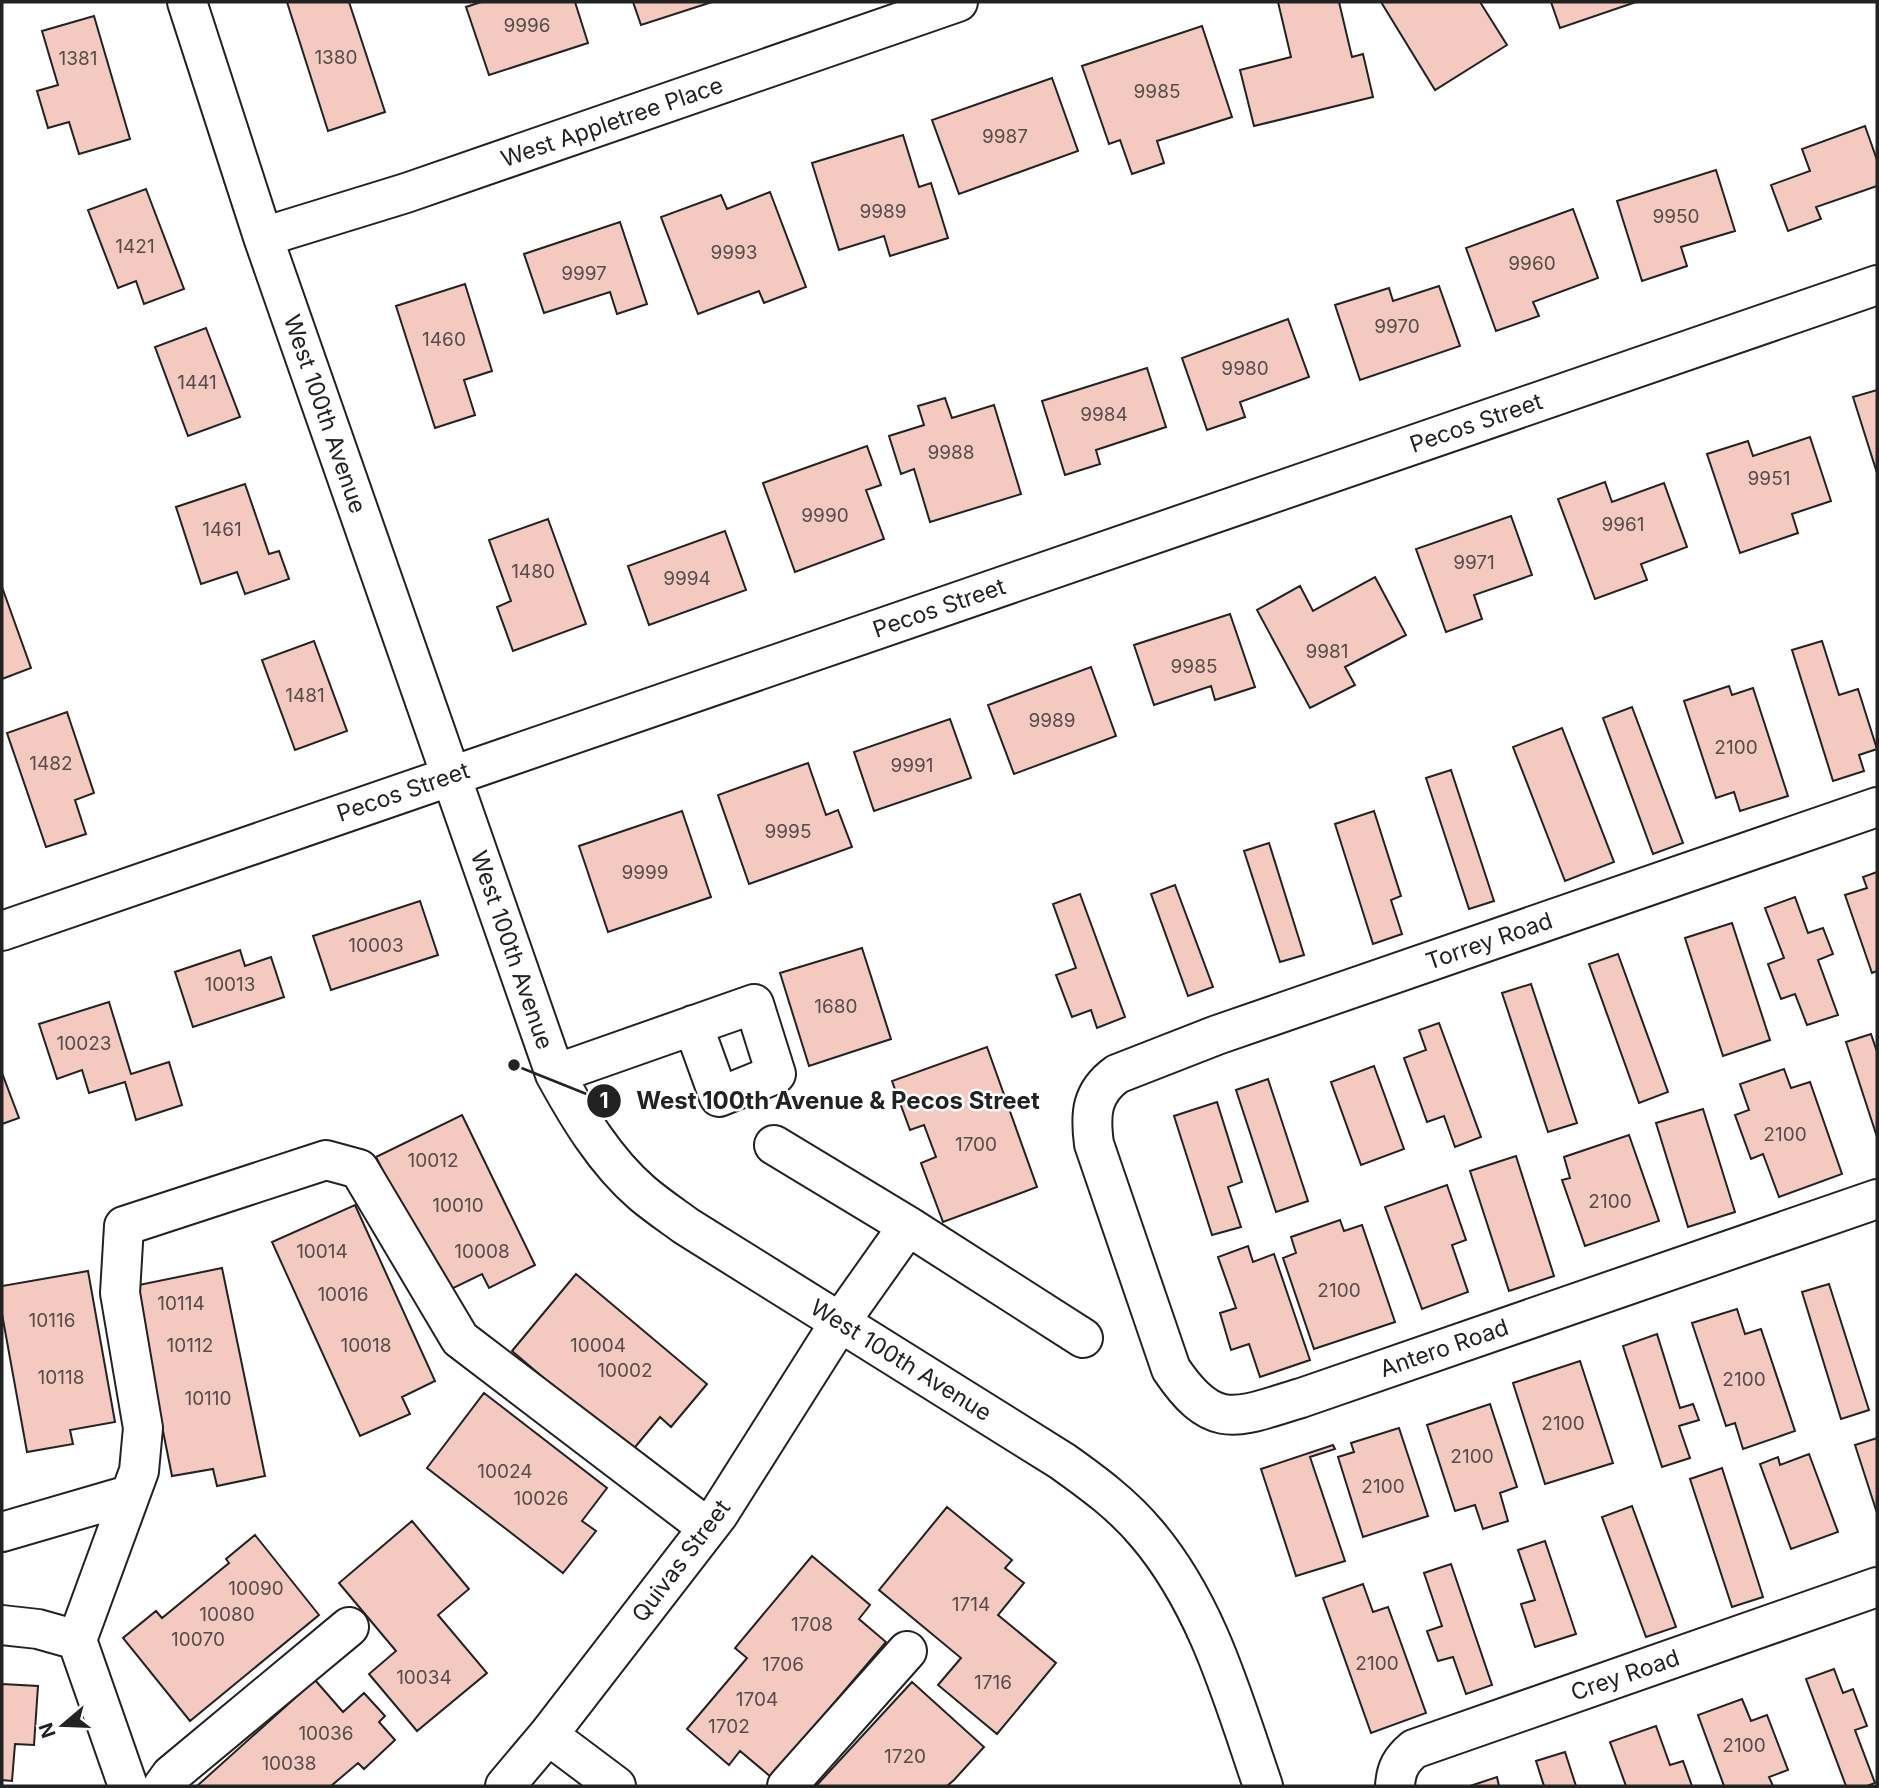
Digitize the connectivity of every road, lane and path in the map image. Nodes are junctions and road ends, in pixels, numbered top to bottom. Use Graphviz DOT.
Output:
graph roads {
  1 [pos="187,2"];
  2 [pos="958,2"];
  3 [pos="263,237"];
  4 [pos="1877,285"];
  5 [pos="451,776"];
  6 [pos="1877,807"];
  7 [pos="2,931"];
  8 [pos="693,1025"];
  9 [pos="555,1073"];
  10 [pos="1103,1083"];
  11 [pos="774,1145"];
  12 [pos="1877,1199"];
  13 [pos="908,1226"];
  14 [pos="840,1322"];
  15 [pos="1083,1338"];
  16 [pos="130,1495"];
  17 [pos="708,1528"];
  18 [pos="2,1532"];
  19 [pos="1877,1587"];
  20 [pos="2,1625"];
  21 [pos="349,1627"];
  22 [pos="77,1640"];
  23 [pos="908,1651"];
  24 [pos="548,1735"];
  25 [pos="128,1786"];
  26 [pos="163,1786"];
  27 [pos="505,1786"];
  28 [pos="615,1786"];
  29 [pos="787,1786"];
  30 [pos="1263,1786"];
  31 [pos="1395,1786"];
  1 -- 3 [label="street, West 100th Avenue"];
  2 -- 3 [label="street, West Appletree Place"];
  3 -- 5 [label="street, West 100th Avenue"];
  4 -- 5 [label="street, Pecos Street"];
  5 -- 7 [label="street, Pecos Street"];
  5 -- 9 [label="street, West 100th Avenue"];
  6 -- 10 [label="street, Torrey Road"];
  8 -- 9 [label="street"];
  9 -- 14 [label="street, West 100th Avenue"];
  10 -- 12 [label="street, Antero Road"];
  11 -- 13 [label="street"];
  13 -- 14 [label="street, Quivas Street"];
  13 -- 15 [label="street"];
  14 -- 17 [label="street, Quivas Street"];
  14 -- 30 [label="street, West 100th Avenue"];
  16 -- 17 [label="street"];
  16 -- 18 [label="street"];
  16 -- 22 [label="street"];
  17 -- 24 [label="street, Quivas Street"];
  19 -- 31 [label="street, Crey Road"];
  20 -- 22 [label="street"];
  21 -- 26 [label="street"];
  22 -- 25 [label="street"];
  23 -- 29 [label="street"];
  24 -- 27 [label="street, Quivas Street"];
  24 -- 28 [label="street"];
}
